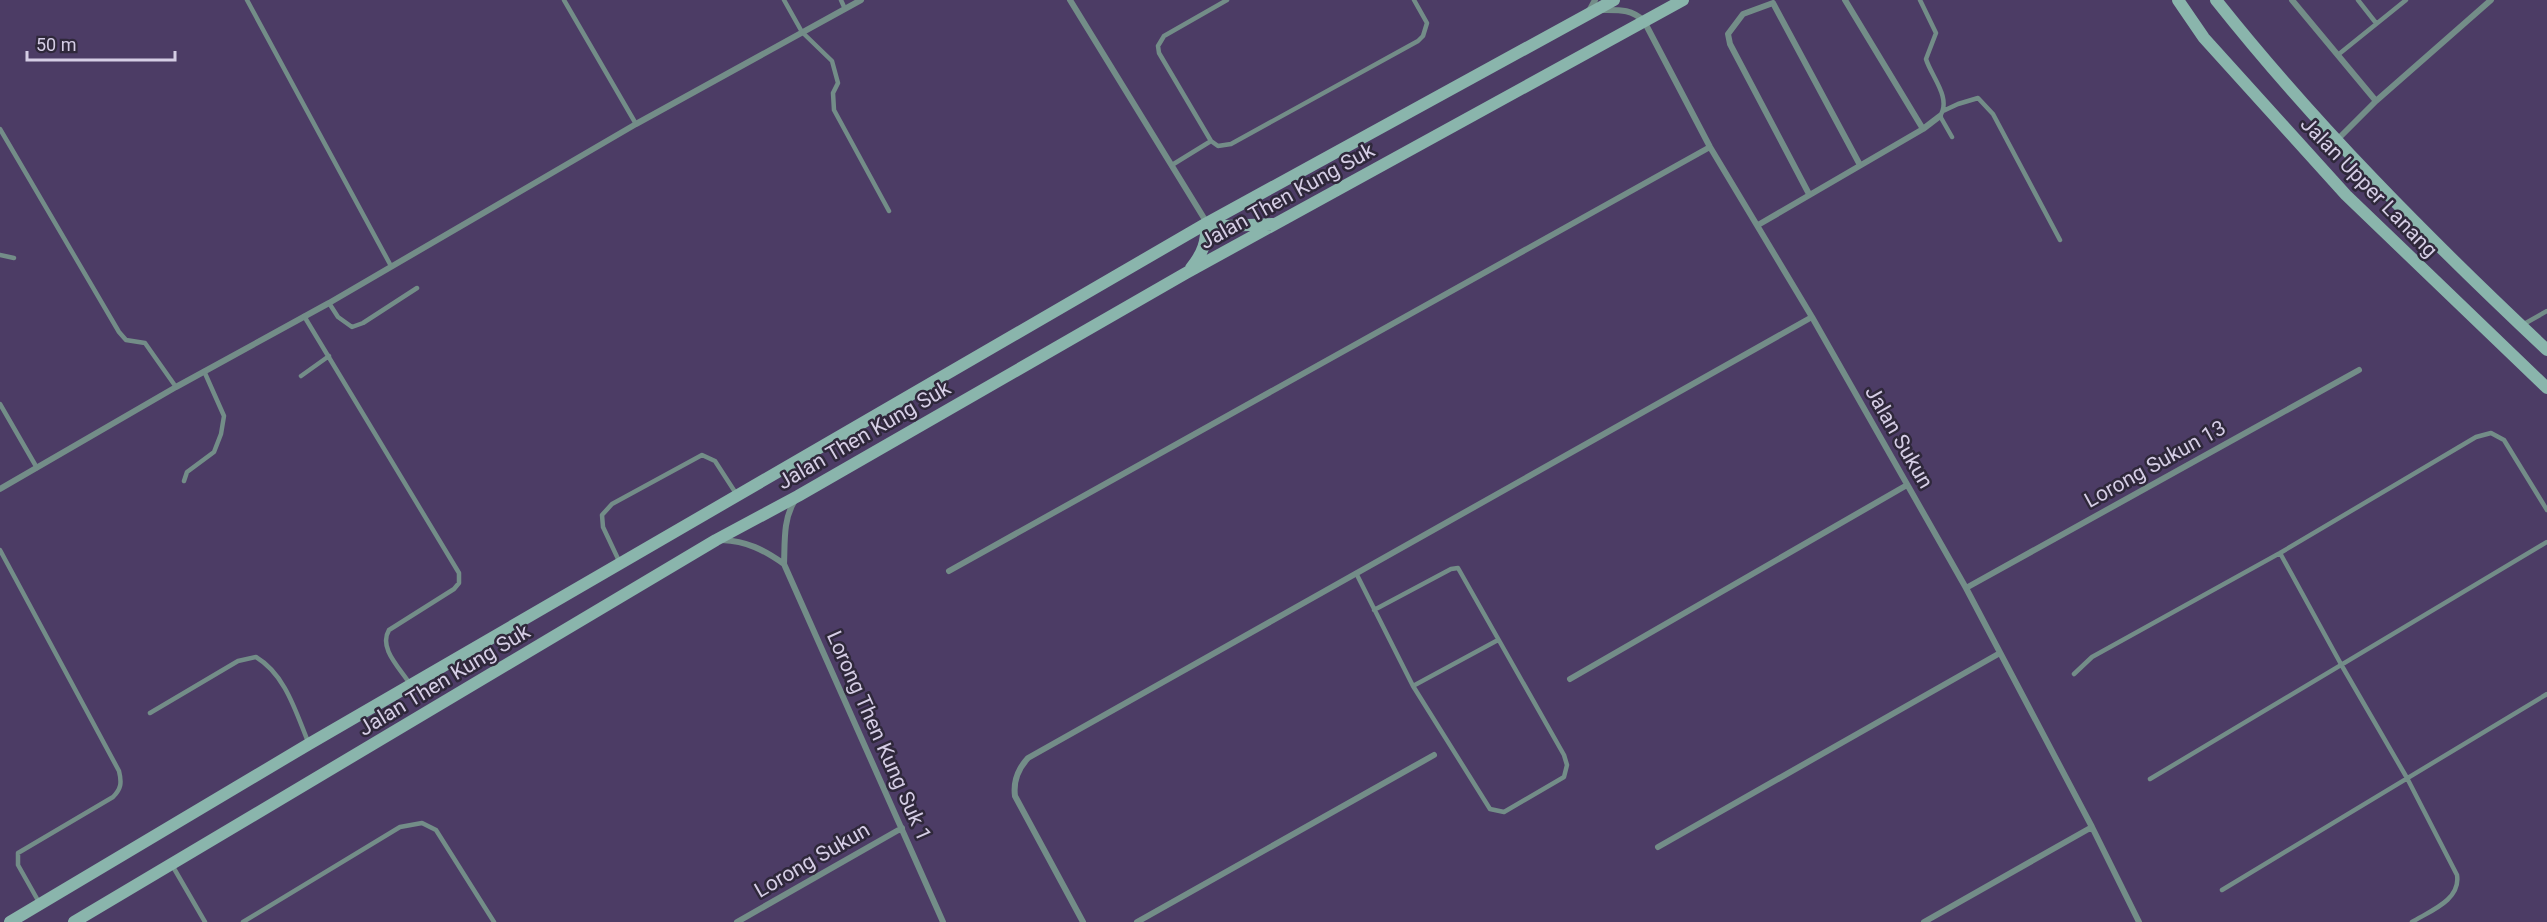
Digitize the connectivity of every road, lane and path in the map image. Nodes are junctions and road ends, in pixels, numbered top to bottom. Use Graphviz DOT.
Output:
graph roads {
  1 [pos="247,0"];
  2 [pos="564,0"];
  3 [pos="784,0"];
  4 [pos="841,0"];
  5 [pos="861,0"];
  6 [pos="1070,0"];
  7 [pos="1227,0"];
  8 [pos="1414,0"];
  9 [pos="1614,0"];
  10 [pos="1683,0"];
  11 [pos="1845,0"];
  12 [pos="1920,0"];
  13 [pos="2178,0"];
  14 [pos="2216,0"];
  15 [pos="2292,0"];
  16 [pos="2358,0"];
  17 [pos="2406,0"];
  18 [pos="2491,0"];
  19 [pos="1775,2"];
  20 [pos="845,9"];
  21 [pos="1592,9"];
  22 [pos="1644,21"];
  23 [pos="2376,23"];
  24 [pos="802,32"];
  25 [pos="2339,54"];
  26 [pos="2376,100"];
  27 [pos="1941,114"];
  28 [pos="636,124"];
  29 [pos="0,129"];
  30 [pos="1923,129"];
  31 [pos="1952,137"];
  32 [pos="1210,141"];
  33 [pos="2336,141"];
  34 [pos="1710,147"];
  35 [pos="1172,165"];
  36 [pos="1860,165"];
  37 [pos="1809,194"];
  38 [pos="889,211"];
  39 [pos="1207,223"];
  40 [pos="1277,224"];
  41 [pos="1758,225"];
  42 [pos="2060,240"];
  43 [pos="0,255"];
  44 [pos="14,258"];
  45 [pos="391,266"];
  46 [pos="1186,273"];
  47 [pos="417,288"];
  48 [pos="329,303"];
  49 [pos="2547,311"];
  50 [pos="304,316"];
  51 [pos="1812,317"];
  52 [pos="2522,326"];
  53 [pos="2547,350"];
  54 [pos="329,356"];
  55 [pos="2359,370"];
  56 [pos="204,371"];
  57 [pos="301,376"];
  58 [pos="176,387"];
  59 [pos="2547,388"];
  60 [pos="0,404"];
  61 [pos="37,468"];
  62 [pos="184,481"];
  63 [pos="1907,485"];
  64 [pos="0,489"];
  65 [pos="738,495"];
  66 [pos="798,496"];
  67 [pos="2547,510"];
  68 [pos="716,540"];
  69 [pos="2547,542"];
  70 [pos="0,550"];
  71 [pos="2280,553"];
  72 [pos="620,563"];
  73 [pos="784,564"];
  74 [pos="949,571"];
  75 [pos="1356,573"];
  76 [pos="1966,588"];
  77 [pos="1374,610"];
  78 [pos="1498,640"];
  79 [pos="2000,653"];
  80 [pos="2342,666"];
  81 [pos="2074,674"];
  82 [pos="1570,679"];
  83 [pos="411,685"];
  84 [pos="1413,686"];
  85 [pos="2547,694"];
  86 [pos="150,713"];
  87 [pos="309,744"];
  88 [pos="1434,755"];
  89 [pos="2407,778"];
  90 [pos="2150,779"];
  91 [pos="2092,827"];
  92 [pos="902,828"];
  93 [pos="1658,847"];
  94 [pos="171,864"];
  95 [pos="2222,890"];
  96 [pos="40,904"];
  97 [pos="10,922"];
  98 [pos="74,922"];
  99 [pos="205,922"];
  100 [pos="243,922"];
  101 [pos="494,922"];
  102 [pos="737,922"];
  103 [pos="943,922"];
  104 [pos="1083,922"];
  105 [pos="1137,922"];
  106 [pos="1924,922"];
  107 [pos="2139,922"];
  108 [pos="2412,922"];
  1 -- 45 [label="lane"];
  2 -- 28 [label="lane"];
  3 -- 24 [label="lane"];
  4 -- 20 [label="lane"];
  5 -- 20 [label="street"];
  6 -- 35 [label="street"];
  7 -- 32 [label="lane"];
  8 -- 32 [label="lane"];
  9 -- 21 [label="street, Jalan Then Kung Suk"];
  10 -- 22 [label="street, Jalan Then Kung Suk"];
  11 -- 30 [label="street"];
  12 -- 27 [label="lane"];
  13 -- 59 [label="street, Jalan Upper Lanang"];
  14 -- 33 [label="street, Jalan Upper Lanang"];
  15 -- 25 [label="street"];
  16 -- 23 [label="lane"];
  17 -- 23 [label="lane"];
  18 -- 26 [label="street"];
  19 -- 36 [label="street"];
  19 -- 37 [label="street"];
  20 -- 24 [label="street"];
  21 -- 22 [label="street"];
  21 -- 39 [label="street, Jalan Then Kung Suk"];
  22 -- 34 [label="street, Jalan Sukun"];
  22 -- 40 [label="street, Jalan Then Kung Suk"];
  23 -- 25 [label="lane"];
  24 -- 28 [label="street"];
  24 -- 38 [label="lane"];
  25 -- 26 [label="street"];
  26 -- 33 [label="street"];
  27 -- 30 [label="street"];
  27 -- 31 [label="lane"];
  27 -- 42 [label="lane"];
  28 -- 45 [label="street"];
  29 -- 58 [label="lane"];
  30 -- 36 [label="street"];
  32 -- 35 [label="lane"];
  33 -- 52 [label="street, Jalan Upper Lanang"];
  34 -- 41 [label="street, Jalan Sukun"];
  34 -- 74 [label="street"];
  35 -- 39 [label="street"];
  36 -- 37 [label="street"];
  37 -- 41 [label="street"];
  39 -- 40 [label="street"];
  39 -- 46 [label="street"];
  39 -- 65 [label="street, Jalan Then Kung Suk"];
  40 -- 46 [label="street, Jalan Then Kung Suk"];
  41 -- 51 [label="street, Jalan Sukun"];
  43 -- 44 [label="lane"];
  45 -- 48 [label="street"];
  46 -- 66 [label="street, Jalan Then Kung Suk"];
  47 -- 48 [label="lane"];
  48 -- 50 [label="street"];
  49 -- 52 [label="lane"];
  50 -- 54 [label="lane"];
  50 -- 56 [label="street"];
  51 -- 63 [label="street, Jalan Sukun"];
  51 -- 75 [label="street"];
  52 -- 53 [label="street, Jalan Upper Lanang"];
  54 -- 57 [label="lane"];
  54 -- 83 [label="lane"];
  55 -- 76 [label="street, Lorong Sukun 13"];
  56 -- 58 [label="street"];
  56 -- 62 [label="lane"];
  58 -- 61 [label="street"];
  60 -- 61 [label="lane"];
  61 -- 64 [label="street"];
  63 -- 76 [label="street, Jalan Sukun"];
  63 -- 82 [label="street"];
  65 -- 72 [label="street, Jalan Then Kung Suk"];
  65 -- 72 [label="lane"];
  66 -- 68 [label="street, Jalan Then Kung Suk"];
  66 -- 73 [label="street"];
  67 -- 71 [label="lane"];
  68 -- 73 [label="street"];
  68 -- 94 [label="street, Jalan Then Kung Suk"];
  69 -- 80 [label="lane"];
  70 -- 96 [label="lane"];
  71 -- 80 [label="lane"];
  71 -- 81 [label="lane"];
  72 -- 83 [label="street, Jalan Then Kung Suk"];
  73 -- 92 [label="street, Lorong Then Kung Suk 1"];
  75 -- 77 [label="lane"];
  75 -- 104 [label="street"];
  76 -- 79 [label="street, Jalan Sukun"];
  77 -- 78 [label="lane"];
  77 -- 84 [label="lane"];
  78 -- 84 [label="lane"];
  78 -- 84 [label="lane"];
  79 -- 91 [label="street, Jalan Sukun"];
  79 -- 93 [label="street"];
  80 -- 89 [label="lane"];
  80 -- 90 [label="lane"];
  83 -- 87 [label="street, Jalan Then Kung Suk"];
  85 -- 89 [label="lane"];
  86 -- 87 [label="lane"];
  87 -- 96 [label="street, Jalan Then Kung Suk"];
  88 -- 105 [label="street"];
  89 -- 95 [label="lane"];
  89 -- 108 [label="lane"];
  91 -- 106 [label="street"];
  91 -- 107 [label="street, Jalan Sukun"];
  92 -- 102 [label="street, Lorong Sukun"];
  92 -- 103 [label="street, Lorong Then Kung Suk 1"];
  94 -- 98 [label="street, Jalan Then Kung Suk"];
  94 -- 99 [label="lane"];
  96 -- 97 [label="street, Jalan Then Kung Suk"];
  100 -- 101 [label="lane"];
}
